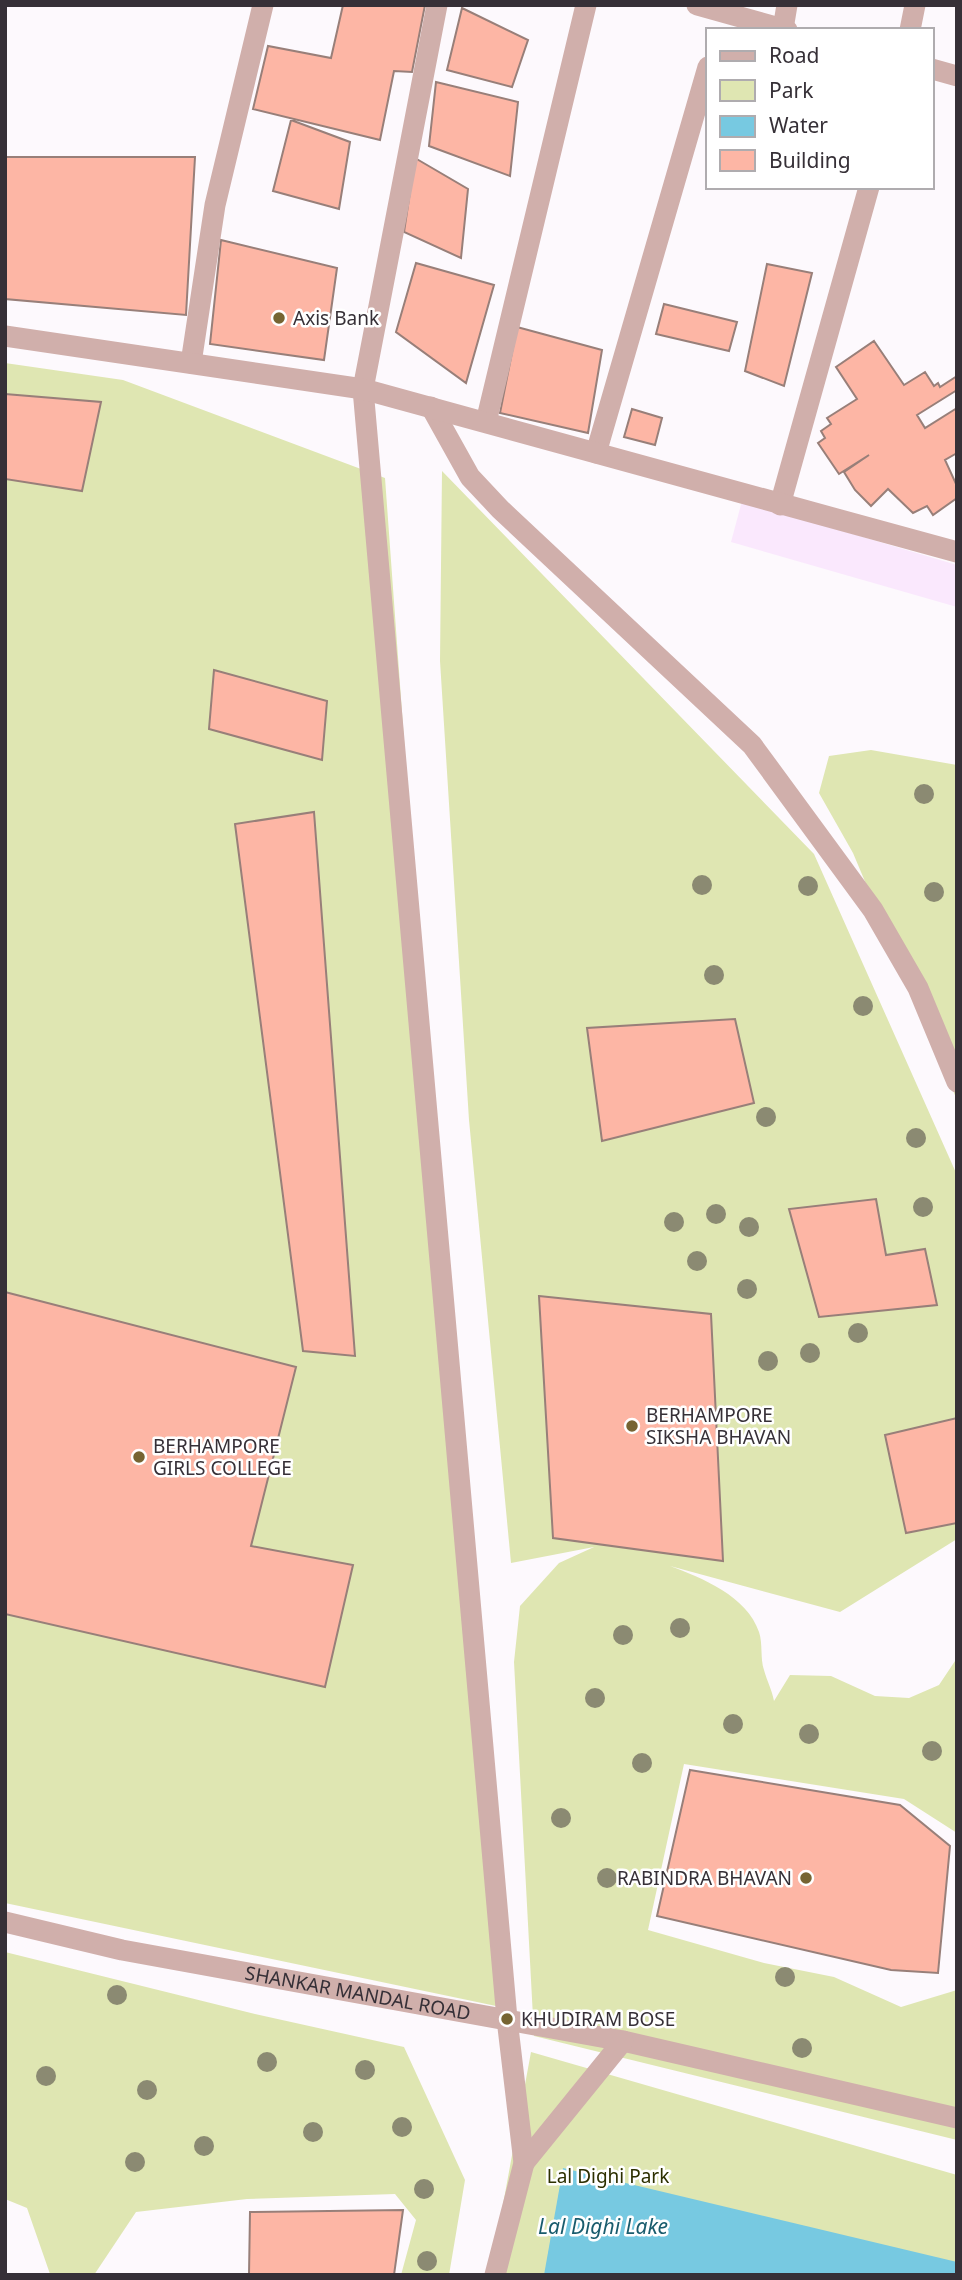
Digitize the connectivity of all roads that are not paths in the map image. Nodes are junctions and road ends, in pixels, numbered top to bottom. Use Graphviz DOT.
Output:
graph roads {
  1 [pos="264,5"];
  2 [pos="437,5"];
  3 [pos="586,5"];
  4 [pos="697,5"];
  5 [pos="787,5"];
  6 [pos="915,5"];
  7 [pos="724,22"];
  8 [pos="776,28"];
  9 [pos="785,28"];
  10 [pos="910,28"];
  11 [pos="934,70"];
  12 [pos="706,74"];
  13 [pos="957,76"];
  14 [pos="868,189"];
  15 [pos="5,336"];
  16 [pos="191,363"];
  17 [pos="363,389"];
  18 [pos="431,408"];
  19 [pos="486,422"];
  20 [pos="596,453"];
  21 [pos="780,505"];
  22 [pos="956,550"];
  23 [pos="957,1082"];
  24 [pos="5,1922"];
  25 [pos="507,2019"];
  26 [pos="624,2041"];
  27 [pos="957,2118"];
  28 [pos="524,2163"];
  29 [pos="495,2275"];
  1 -- 16 [label="street"];
  2 -- 17 [label="street"];
  3 -- 19 [label="street"];
  4 -- 7 [label="street"];
  5 -- 9 [label="street"];
  6 -- 10 [label="street"];
  7 -- 8 [label="street"];
  11 -- 13 [label="street"];
  12 -- 20 [label="street"];
  14 -- 21 [label="street"];
  15 -- 16 [label="street"];
  16 -- 17 [label="street"];
  17 -- 18 [label="street"];
  17 -- 25 [label="street"];
  18 -- 19 [label="street"];
  18 -- 23 [label="street"];
  19 -- 20 [label="street"];
  20 -- 21 [label="street"];
  21 -- 22 [label="street"];
  24 -- 25 [label="street, SHANKAR MANDAL ROAD"];
  25 -- 26 [label="street, SHANKAR MANDAL ROAD"];
  25 -- 28 [label="street"];
  26 -- 27 [label="street, SHANKAR MANDAL ROAD"];
  26 -- 28 [label="street"];
  28 -- 29 [label="street"];
}
